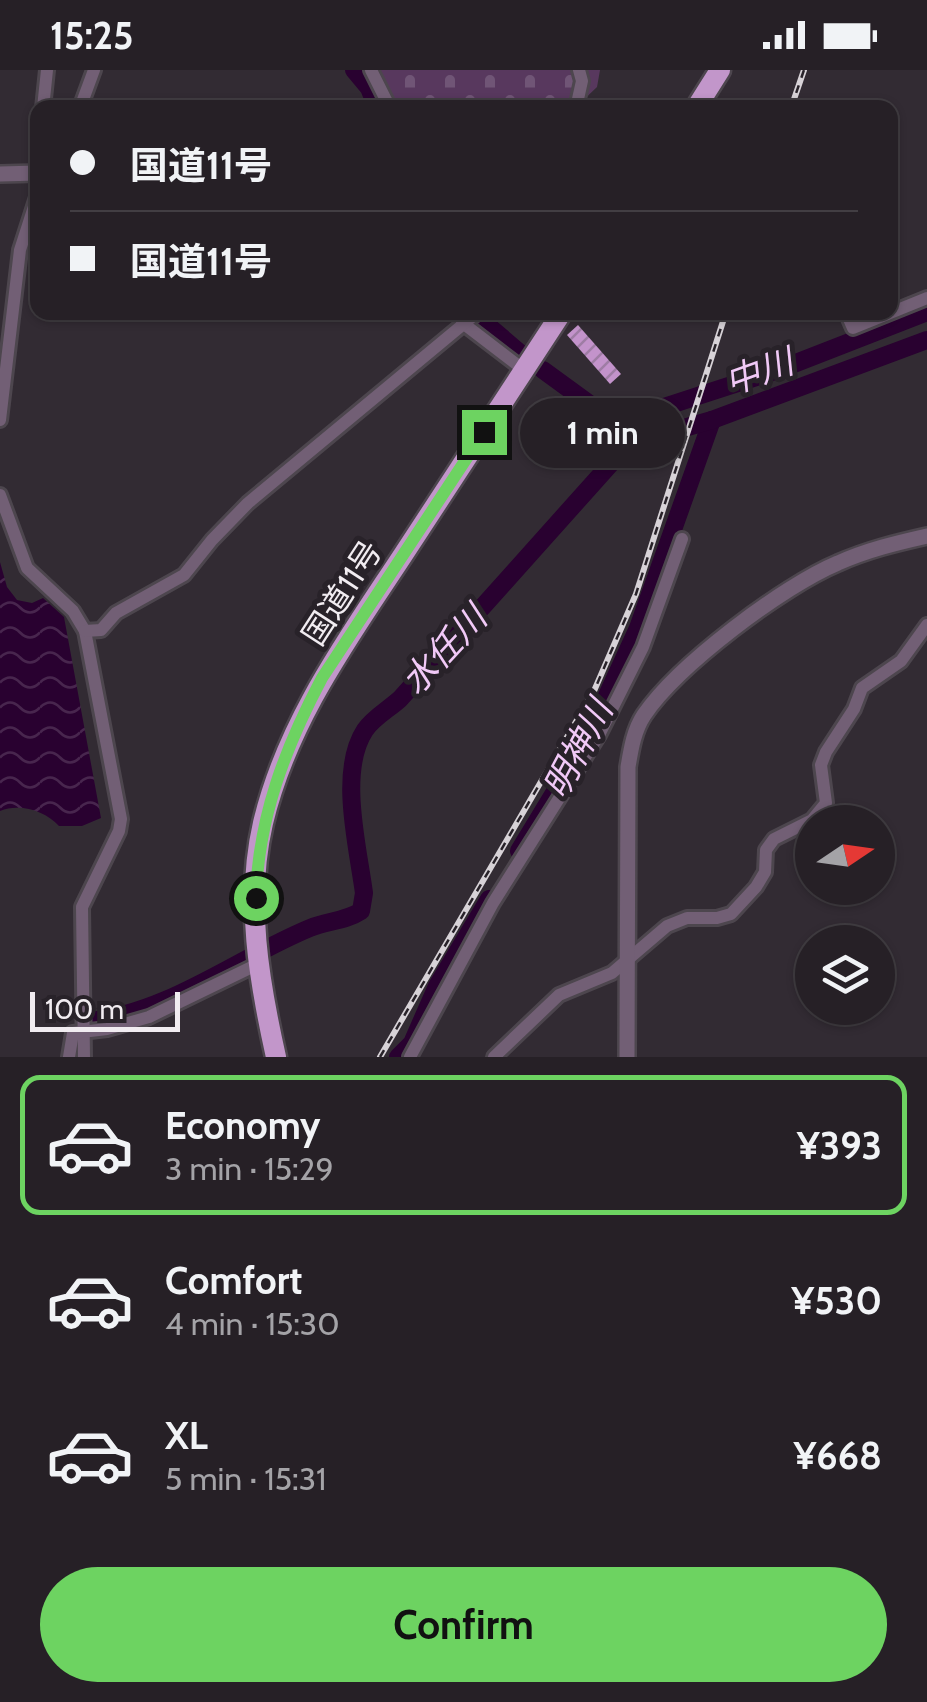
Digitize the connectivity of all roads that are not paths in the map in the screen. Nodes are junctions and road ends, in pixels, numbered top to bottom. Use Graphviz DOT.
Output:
graph roads {
  1 [pos="47,70"];
  2 [pos="94,70"];
  3 [pos="371,70"];
  4 [pos="579,70"];
  5 [pos="720,70"];
  6 [pos="44,100"];
  7 [pos="83,100"];
  8 [pos="386,100"];
  9 [pos="578,100"];
  10 [pos="701,100"];
  11 [pos="30,173"];
  12 [pos="0,174"];
  13 [pos="30,219"];
  14 [pos="927,298"];
  15 [pos="898,310"];
  16 [pos="463,320"];
  17 [pos="470,320"];
  18 [pos="557,320"];
  19 [pos="850,320"];
  20 [pos="873,320"];
  21 [pos="524,370"];
  22 [pos="0,420"];
  23 [pos="0,496"];
  24 [pos="927,536"];
  25 [pos="682,539"];
  26 [pos="927,626"];
  27 [pos="85,632"];
  28 [pos="630,959"];
  29 [pos="258,964"];
  30 [pos="84,1030"];
  31 [pos="70,1057"];
  32 [pos="84,1057"];
  33 [pos="276,1057"];
  34 [pos="410,1057"];
  35 [pos="494,1057"];
  36 [pos="627,1057"];
  1 -- 6 [label="street"];
  2 -- 7 [label="street"];
  3 -- 8 [label="street"];
  4 -- 9 [label="street"];
  5 -- 10 [label="highway"];
  11 -- 12 [label="street"];
  13 -- 22 [label="street"];
  14 -- 15 [label="street"];
  16 -- 27 [label="street"];
  17 -- 21 [label="street"];
  18 -- 21 [label="highway, 国道11号"];
  19 -- 20 [label="street"];
  21 -- 29 [label="highway, 国道11号"];
  23 -- 27 [label="street"];
  24 -- 28 [label="street"];
  25 -- 34 [label="street"];
  26 -- 28 [label="street"];
  27 -- 30 [label="street"];
  28 -- 35 [label="street"];
  28 -- 36 [label="street"];
  29 -- 30 [label="street"];
  29 -- 33 [label="highway, 国道11号"];
  30 -- 31 [label="street"];
  30 -- 32 [label="street"];
}
